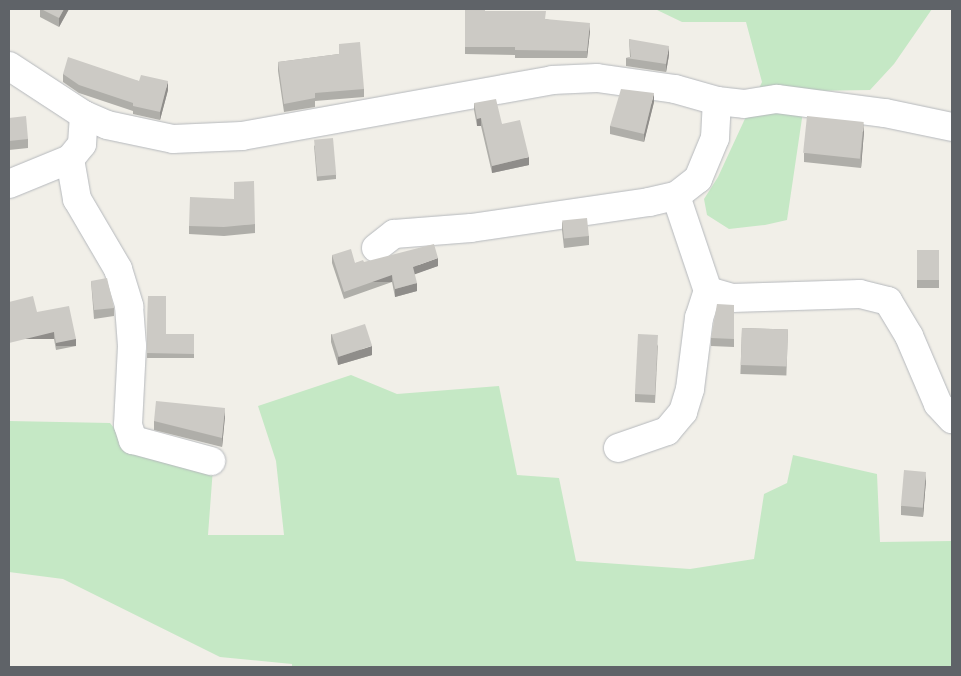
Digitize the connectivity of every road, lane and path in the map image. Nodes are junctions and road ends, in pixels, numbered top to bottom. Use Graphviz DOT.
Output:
graph roads {
  1 [pos="9,66"];
  2 [pos="716,101"];
  3 [pos="84,115"];
  4 [pos="952,127"];
  5 [pos="70,159"];
  6 [pos="9,184"];
  7 [pos="676,196"];
  8 [pos="376,248"];
  9 [pos="708,291"];
  10 [pos="952,419"];
  11 [pos="618,448"];
  12 [pos="211,461"];
  1 -- 3 [label="street"];
  2 -- 3 [label="street"];
  2 -- 4 [label="street"];
  2 -- 7 [label="street"];
  3 -- 5 [label="street"];
  5 -- 6 [label="street"];
  5 -- 12 [label="street"];
  7 -- 8 [label="street"];
  7 -- 9 [label="street"];
  9 -- 10 [label="street"];
  9 -- 11 [label="street"];
}
